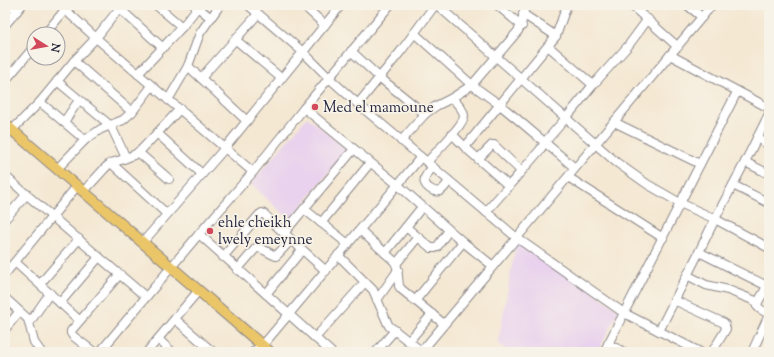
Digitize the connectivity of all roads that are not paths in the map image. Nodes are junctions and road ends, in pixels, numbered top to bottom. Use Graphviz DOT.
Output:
graph roads {
  1 [pos="10,5"];
  2 [pos="156,5"];
  3 [pos="220,5"];
  4 [pos="248,5"];
  5 [pos="302,5"];
  6 [pos="341,5"];
  7 [pos="390,5"];
  8 [pos="436,5"];
  9 [pos="497,5"];
  10 [pos="525,5"];
  11 [pos="567,5"];
  12 [pos="631,5"];
  13 [pos="687,5"];
  14 [pos="712,5"];
  15 [pos="197,6"];
  16 [pos="65,7"];
  17 [pos="121,7"];
  18 [pos="20,8"];
  19 [pos="258,14"];
  20 [pos="523,14"];
  21 [pos="702,17"];
  22 [pos="211,18"];
  23 [pos="648,19"];
  24 [pos="5,25"];
  25 [pos="324,25"];
  26 [pos="51,26"];
  27 [pos="522,26"];
  28 [pos="182,27"];
  29 [pos="414,33"];
  30 [pos="556,36"];
  31 [pos="96,38"];
  32 [pos="236,40"];
  33 [pos="548,46"];
  34 [pos="678,47"];
  35 [pos="163,48"];
  36 [pos="351,51"];
  37 [pos="303,52"];
  38 [pos="670,55"];
  39 [pos="26,56"];
  40 [pos="496,56"];
  41 [pos="74,61"];
  42 [pos="188,66"];
  43 [pos="138,74"];
  44 [pos="379,77"];
  45 [pos="201,78"];
  46 [pos="281,78"];
  47 [pos="329,78"];
  48 [pos="521,79"];
  49 [pos="5,81"];
  50 [pos="57,81"];
  51 [pos="472,85"];
  52 [pos="593,85"];
  53 [pos="152,86"];
  54 [pos="737,92"];
  55 [pos="452,98"];
  56 [pos="79,100"];
  57 [pos="168,100"];
  58 [pos="40,102"];
  59 [pos="358,104"];
  60 [pos="500,105"];
  61 [pos="304,108"];
  62 [pos="769,108"];
  63 [pos="180,109"];
  64 [pos="132,112"];
  65 [pos="424,114"];
  66 [pos="769,114"];
  67 [pos="566,118"];
  68 [pos="247,120"];
  69 [pos="64,122"];
  70 [pos="614,122"];
  71 [pos="111,126"];
  72 [pos="9,127"];
  73 [pos="157,133"];
  74 [pos="452,134"];
  75 [pos="757,138"];
  76 [pos="85,140"];
  77 [pos="401,141"];
  78 [pos="545,142"];
  79 [pos="596,144"];
  80 [pos="769,145"];
  81 [pos="465,147"];
  82 [pos="225,148"];
  83 [pos="354,149"];
  84 [pos="138,152"];
  85 [pos="126,158"];
  86 [pos="478,159"];
  87 [pos="427,162"];
  88 [pos="745,162"];
  89 [pos="111,163"];
  90 [pos="370,163"];
  91 [pos="700,164"];
  92 [pos="575,168"];
  93 [pos="57,169"];
  94 [pos="521,171"];
  95 [pos="253,172"];
  96 [pos="202,174"];
  97 [pos="769,174"];
  98 [pos="5,176"];
  99 [pos="568,177"];
  100 [pos="169,179"];
  101 [pos="449,181"];
  102 [pos="398,185"];
  103 [pos="733,185"];
  104 [pos="509,186"];
  105 [pos="80,189"];
  106 [pos="26,194"];
  107 [pos="680,203"];
  108 [pos="769,203"];
  109 [pos="422,207"];
  110 [pos="304,209"];
  111 [pos="486,212"];
  112 [pos="167,214"];
  113 [pos="52,217"];
  114 [pos="715,218"];
  115 [pos="5,219"];
  116 [pos="321,222"];
  117 [pos="406,227"];
  118 [pos="360,230"];
  119 [pos="449,230"];
  120 [pos="284,233"];
  121 [pos="199,234"];
  122 [pos="418,237"];
  123 [pos="517,238"];
  124 [pos="662,238"];
  125 [pos="79,239"];
  126 [pos="291,240"];
  127 [pos="143,242"];
  128 [pos="463,242"];
  129 [pos="348,244"];
  130 [pos="769,248"];
  131 [pos="302,250"];
  132 [pos="699,252"];
  133 [pos="385,253"];
  134 [pos="338,255"];
  135 [pos="99,257"];
  136 [pos="223,257"];
  137 [pos="15,262"];
  138 [pos="493,266"];
  139 [pos="171,267"];
  140 [pos="397,267"];
  141 [pos="237,270"];
  142 [pos="326,271"];
  143 [pos="5,274"];
  144 [pos="120,274"];
  145 [pos="687,275"];
  146 [pos="365,282"];
  147 [pos="40,284"];
  148 [pos="768,286"];
  149 [pos="198,290"];
  150 [pos="50,293"];
  151 [pos="266,294"];
  152 [pos="146,297"];
  153 [pos="5,298"];
  154 [pos="377,300"];
  155 [pos="674,300"];
  156 [pos="416,301"];
  157 [pos="758,302"];
  158 [pos="60,303"];
  159 [pos="19,312"];
  160 [pos="624,313"];
  161 [pos="432,314"];
  162 [pos="769,314"];
  163 [pos="288,315"];
  164 [pos="175,318"];
  165 [pos="28,319"];
  166 [pos="79,320"];
  167 [pos="444,324"];
  168 [pos="5,329"];
  169 [pos="395,330"];
  170 [pos="659,331"];
  171 [pos="315,338"];
  172 [pos="158,339"];
  173 [pos="409,341"];
  174 [pos="608,344"];
  175 [pos="266,349"];
  176 [pos="40,352"];
  177 [pos="94,352"];
  178 [pos="100,352"];
  179 [pos="147,352"];
  180 [pos="172,352"];
  181 [pos="213,352"];
  182 [pos="253,352"];
  183 [pos="331,352"];
  184 [pos="376,352"];
  185 [pos="421,352"];
  186 [pos="604,352"];
  187 [pos="624,352"];
  188 [pos="700,352"];
  189 [pos="712,352"];
  190 [pos="752,352"];
  1 -- 18 [label="street"];
  2 -- 28 [label="street"];
  3 -- 22 [label="street"];
  4 -- 19 [label="street"];
  5 -- 25 [label="street"];
  6 -- 25 [label="street"];
  7 -- 36 [label="street"];
  8 -- 29 [label="street"];
  8 -- 40 [label="street"];
  9 -- 27 [label="street"];
  10 -- 20 [label="street"];
  11 -- 30 [label="street"];
  12 -- 23 [label="street"];
  13 -- 21 [label="street"];
  14 -- 21 [label="street"];
  15 -- 22 [label="street"];
  15 -- 28 [label="street"];
  16 -- 26 [label="street"];
  16 -- 31 [label="street"];
  17 -- 31 [label="street"];
  17 -- 35 [label="street"];
  18 -- 24 [label="street"];
  19 -- 32 [label="street"];
  19 -- 37 [label="street"];
  20 -- 27 [label="street"];
  20 -- 30 [label="street"];
  21 -- 34 [label="street"];
  22 -- 42 [label="street"];
  23 -- 34 [label="street"];
  23 -- 52 [label="street"];
  25 -- 37 [label="street"];
  27 -- 40 [label="street"];
  28 -- 35 [label="street"];
  29 -- 44 [label="street"];
  29 -- 51 [label="street"];
  30 -- 33 [label="street"];
  31 -- 41 [label="street"];
  31 -- 43 [label="street"];
  32 -- 45 [label="street"];
  32 -- 46 [label="street"];
  33 -- 48 [label="street"];
  33 -- 52 [label="street"];
  34 -- 38 [label="street"];
  35 -- 43 [label="street"];
  36 -- 44 [label="street"];
  36 -- 47 [label="street"];
  37 -- 46 [label="street"];
  37 -- 47 [label="street"];
  38 -- 54 [label="street"];
  38 -- 70 [label="street"];
  39 -- 49 [label="street"];
  40 -- 48 [label="street"];
  40 -- 51 [label="street"];
  41 -- 50 [label="street"];
  41 -- 64 [label="street"];
  42 -- 45 [label="street"];
  42 -- 57 [label="street"];
  43 -- 53 [label="street"];
  44 -- 59 [label="street"];
  44 -- 65 [label="street"];
  45 -- 68 [label="street"];
  46 -- 68 [label="street"];
  47 -- 59 [label="street"];
  47 -- 61 [label="street"];
  48 -- 60 [label="street"];
  48 -- 67 [label="street"];
  50 -- 56 [label="street"];
  50 -- 58 [label="street"];
  51 -- 55 [label="street"];
  51 -- 60 [label="street"];
  52 -- 67 [label="street"];
  53 -- 57 [label="street"];
  53 -- 64 [label="street"];
  54 -- 62 [label="street"];
  54 -- 91 [label="street"];
  55 -- 65 [label="street"];
  55 -- 74 [label="street"];
  56 -- 69 [label="street"];
  56 -- 71 [label="street"];
  57 -- 63 [label="street"];
  58 -- 69 [label="street"];
  58 -- 72 [label="street"];
  59 -- 77 [label="street"];
  60 -- 78 [label="street"];
  60 -- 81 [label="street"];
  61 -- 83 [label="street"];
  61 -- 95 [label="street"];
  63 -- 73 [label="street"];
  63 -- 82 [label="street"];
  64 -- 71 [label="street"];
  65 -- 77 [label="street"];
  66 -- 75 [label="street"];
  67 -- 78 [label="street"];
  67 -- 79 [label="street"];
  68 -- 82 [label="street"];
  69 -- 76 [label="street"];
  70 -- 79 [label="street"];
  70 -- 91 [label="street"];
  71 -- 76 [label="street"];
  71 -- 85 [label="street"];
  72 -- 93 [label="main road"];
  73 -- 84 [label="street"];
  73 -- 96 [label="street"];
  74 -- 81 [label="street"];
  74 -- 87 [label="street"];
  75 -- 80 [label="street"];
  75 -- 88 [label="street"];
  76 -- 93 [label="street"];
  77 -- 87 [label="street"];
  78 -- 92 [label="street"];
  78 -- 94 [label="street"];
  79 -- 92 [label="street"];
  79 -- 107 [label="street"];
  81 -- 86 [label="street"];
  82 -- 95 [label="street"];
  82 -- 96 [label="street"];
  83 -- 90 [label="street"];
  83 -- 110 [label="street"];
  84 -- 85 [label="street"];
  84 -- 100 [label="street"];
  85 -- 89 [label="street"];
  86 -- 94 [label="street"];
  86 -- 104 [label="street"];
  87 -- 101 [label="street"];
  87 -- 101 [label="street"];
  87 -- 102 [label="street"];
  88 -- 97 [label="street"];
  88 -- 103 [label="street"];
  89 -- 105 [label="street"];
  89 -- 112 [label="street"];
  90 -- 102 [label="street"];
  90 -- 116 [label="street"];
  91 -- 107 [label="street"];
  92 -- 99 [label="street"];
  93 -- 105 [label="main road"];
  94 -- 104 [label="street"];
  95 -- 121 [label="street"];
  96 -- 112 [label="street"];
  98 -- 106 [label="street"];
  99 -- 123 [label="street"];
  99 -- 124 [label="street"];
  101 -- 111 [label="street"];
  102 -- 109 [label="street"];
  102 -- 118 [label="street"];
  103 -- 108 [label="street"];
  103 -- 114 [label="street"];
  104 -- 111 [label="street"];
  105 -- 113 [label="street"];
  105 -- 127 [label="main road"];
  106 -- 113 [label="street"];
  106 -- 115 [label="street"];
  107 -- 114 [label="street"];
  107 -- 124 [label="street"];
  109 -- 117 [label="street"];
  109 -- 119 [label="street"];
  110 -- 116 [label="street"];
  110 -- 120 [label="street"];
  111 -- 123 [label="street"];
  112 -- 127 [label="street"];
  113 -- 125 [label="street"];
  113 -- 137 [label="street"];
  114 -- 130 [label="street"];
  114 -- 132 [label="street"];
  116 -- 129 [label="street"];
  117 -- 122 [label="street"];
  117 -- 133 [label="street"];
  118 -- 129 [label="street"];
  118 -- 133 [label="street"];
  119 -- 122 [label="street"];
  119 -- 128 [label="street"];
  120 -- 126 [label="street"];
  120 -- 136 [label="street"];
  121 -- 136 [label="street"];
  121 -- 139 [label="street"];
  122 -- 140 [label="street"];
  123 -- 138 [label="street"];
  123 -- 160 [label="street"];
  124 -- 160 [label="street"];
  125 -- 135 [label="street"];
  125 -- 147 [label="street"];
  126 -- 131 [label="street"];
  126 -- 141 [label="street"];
  127 -- 139 [label="main road"];
  128 -- 138 [label="street"];
  128 -- 156 [label="street"];
  129 -- 134 [label="street"];
  131 -- 142 [label="street"];
  131 -- 151 [label="street"];
  132 -- 145 [label="street"];
  132 -- 148 [label="street"];
  133 -- 140 [label="street"];
  134 -- 142 [label="street"];
  134 -- 146 [label="street"];
  135 -- 144 [label="street"];
  135 -- 158 [label="street"];
  136 -- 141 [label="street"];
  137 -- 143 [label="street"];
  137 -- 147 [label="street"];
  138 -- 167 [label="street"];
  139 -- 149 [label="main road"];
  139 -- 152 [label="street"];
  140 -- 154 [label="street"];
  140 -- 156 [label="street"];
  141 -- 151 [label="street"];
  142 -- 163 [label="street"];
  144 -- 152 [label="street"];
  144 -- 166 [label="street"];
  145 -- 155 [label="street"];
  145 -- 157 [label="street"];
  146 -- 154 [label="street"];
  146 -- 171 [label="street"];
  147 -- 150 [label="street"];
  148 -- 157 [label="street"];
  149 -- 164 [label="street"];
  149 -- 175 [label="main road"];
  150 -- 158 [label="street"];
  150 -- 165 [label="street"];
  151 -- 163 [label="street"];
  152 -- 178 [label="street"];
  153 -- 159 [label="street"];
  154 -- 169 [label="street"];
  155 -- 170 [label="street"];
  155 -- 189 [label="street"];
  156 -- 161 [label="street"];
  157 -- 162 [label="street"];
  158 -- 166 [label="street"];
  159 -- 165 [label="street"];
  159 -- 168 [label="street"];
  160 -- 170 [label="street"];
  160 -- 174 [label="street"];
  161 -- 167 [label="street"];
  161 -- 173 [label="street"];
  162 -- 190 [label="street"];
  163 -- 171 [label="street"];
  163 -- 175 [label="street"];
  164 -- 172 [label="street"];
  164 -- 181 [label="street"];
  165 -- 176 [label="street"];
  166 -- 177 [label="street"];
  167 -- 185 [label="street"];
  169 -- 173 [label="street"];
  169 -- 184 [label="street"];
  170 -- 188 [label="street"];
  171 -- 183 [label="street"];
  172 -- 179 [label="street"];
  172 -- 180 [label="street"];
  173 -- 185 [label="street"];
  174 -- 186 [label="street"];
  174 -- 187 [label="street"];
  175 -- 182 [label="street"];
}
